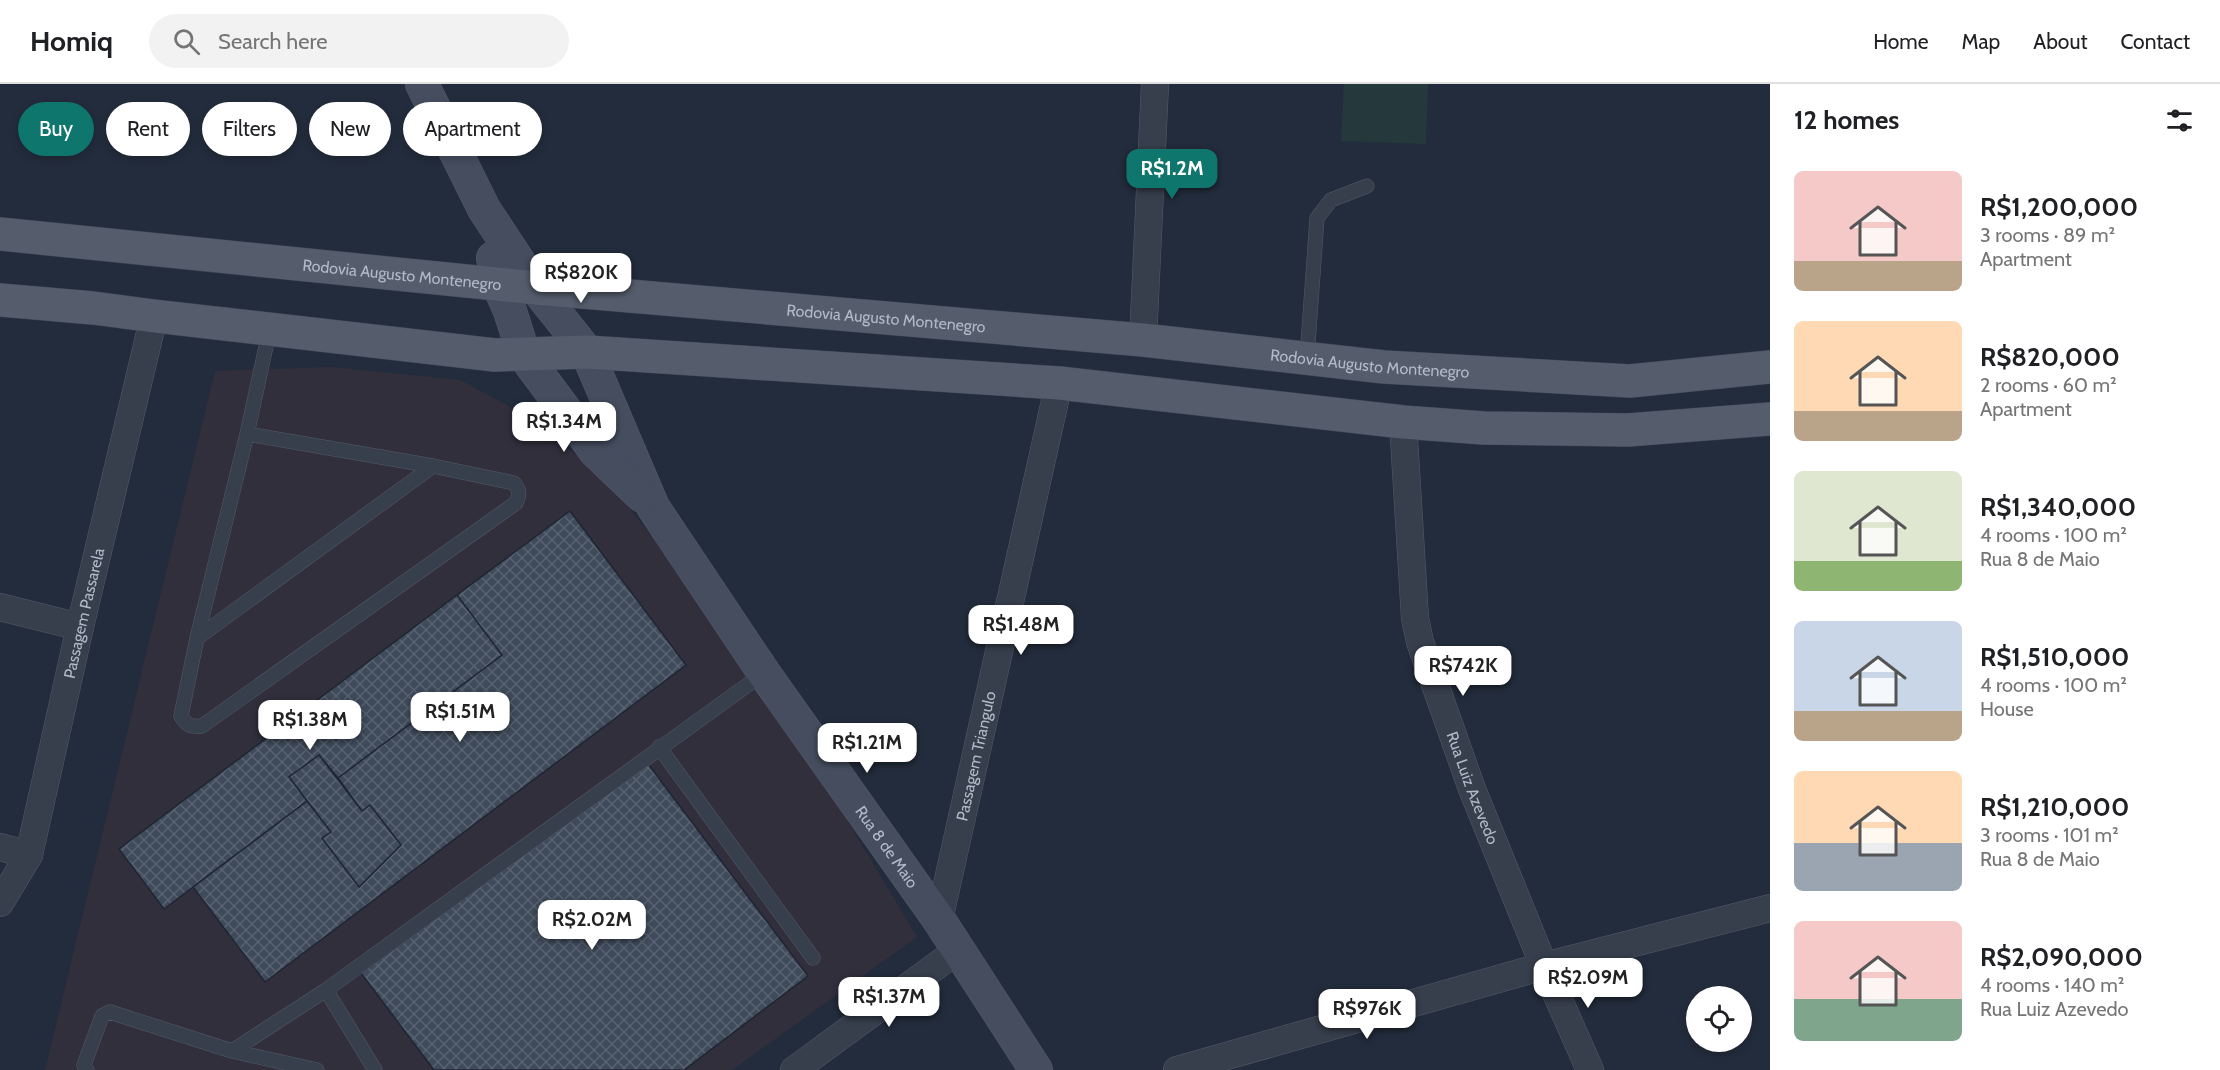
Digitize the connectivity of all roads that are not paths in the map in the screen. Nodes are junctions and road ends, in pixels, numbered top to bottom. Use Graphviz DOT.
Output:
graph roads {
  1 [pos="422,84"];
  2 [pos="1155,84"];
  3 [pos="1367,186"];
  4 [pos="484,209"];
  5 [pos="0,234"];
  6 [pos="498,284"];
  7 [pos="536,288"];
  8 [pos="0,300"];
  9 [pos="154,316"];
  10 [pos="270,328"];
  11 [pos="1143,340"];
  12 [pos="587,352"];
  13 [pos="524,356"];
  14 [pos="1307,358"];
  15 [pos="1770,367"];
  16 [pos="1630,381"];
  17 [pos="1059,383"];
  18 [pos="1770,419"];
  19 [pos="1403,422"];
  20 [pos="1628,430"];
  21 [pos="247,434"];
  22 [pos="433,466"];
  23 [pos="653,507"];
  24 [pos="0,607"];
  25 [pos="80,627"];
  26 [pos="196,638"];
  27 [pos="764,673"];
  28 [pos="659,747"];
  29 [pos="0,847"];
  30 [pos="29,855"];
  31 [pos="0,903"];
  32 [pos="1770,908"];
  33 [pos="939,920"];
  34 [pos="958,950"];
  35 [pos="813,958"];
  36 [pos="1544,966"];
  37 [pos="326,990"];
  38 [pos="232,1051"];
  39 [pos="87,1070"];
  40 [pos="317,1070"];
  41 [pos="375,1070"];
  42 [pos="794,1070"];
  43 [pos="1036,1070"];
  44 [pos="1177,1070"];
  45 [pos="1590,1070"];
  1 -- 4 [label="street, Rua 8 de Maio"];
  2 -- 11 [label="street"];
  3 -- 14 [label="lane"];
  4 -- 6 [label="street, Rua 8 de Maio"];
  4 -- 7 [label="street, Rua 8 de Maio"];
  5 -- 6 [label="main road, Rodovia Augusto Montenegro"];
  6 -- 7 [label="main road, Rodovia Augusto Montenegro"];
  6 -- 13 [label="street, Rua 8 de Maio"];
  7 -- 11 [label="main road, Rodovia Augusto Montenegro"];
  7 -- 12 [label="street, Rua 8 de Maio"];
  8 -- 9 [label="main road"];
  9 -- 10 [label="main road"];
  9 -- 25 [label="street, Passagem Passarela"];
  10 -- 13 [label="main road"];
  10 -- 21 [label="lane"];
  11 -- 14 [label="main road, Rodovia Augusto Montenegro"];
  12 -- 13 [label="main road"];
  12 -- 17 [label="main road"];
  12 -- 23 [label="street, Rua 8 de Maio"];
  13 -- 23 [label="street, Rua 8 de Maio"];
  14 -- 16 [label="main road, Rodovia Augusto Montenegro"];
  15 -- 16 [label="main road, Rodovia Augusto Montenegro"];
  16 -- 20 [label="main road"];
  17 -- 19 [label="main road"];
  17 -- 33 [label="street, Passagem Triangulo"];
  18 -- 20 [label="main road"];
  19 -- 20 [label="main road"];
  19 -- 36 [label="street, Rua Luiz Azevedo"];
  21 -- 22 [label="lane"];
  21 -- 26 [label="lane"];
  22 -- 26 [label="lane"];
  22 -- 26 [label="lane"];
  23 -- 27 [label="street, Rua 8 de Maio"];
  24 -- 25 [label="street"];
  25 -- 30 [label="street, Passagem Passarela"];
  27 -- 28 [label="lane"];
  27 -- 33 [label="street, Rua 8 de Maio"];
  28 -- 35 [label="lane"];
  28 -- 37 [label="lane"];
  29 -- 30 [label="street"];
  30 -- 31 [label="street, Passagem Passarela"];
  32 -- 36 [label="street"];
  33 -- 34 [label="street, Rua 8 de Maio"];
  34 -- 42 [label="street"];
  34 -- 43 [label="street, Rua 8 de Maio"];
  36 -- 44 [label="street"];
  36 -- 45 [label="street, Rua Luiz Azevedo"];
  37 -- 38 [label="lane"];
  37 -- 41 [label="lane"];
  38 -- 39 [label="lane"];
  38 -- 40 [label="lane"];
}
